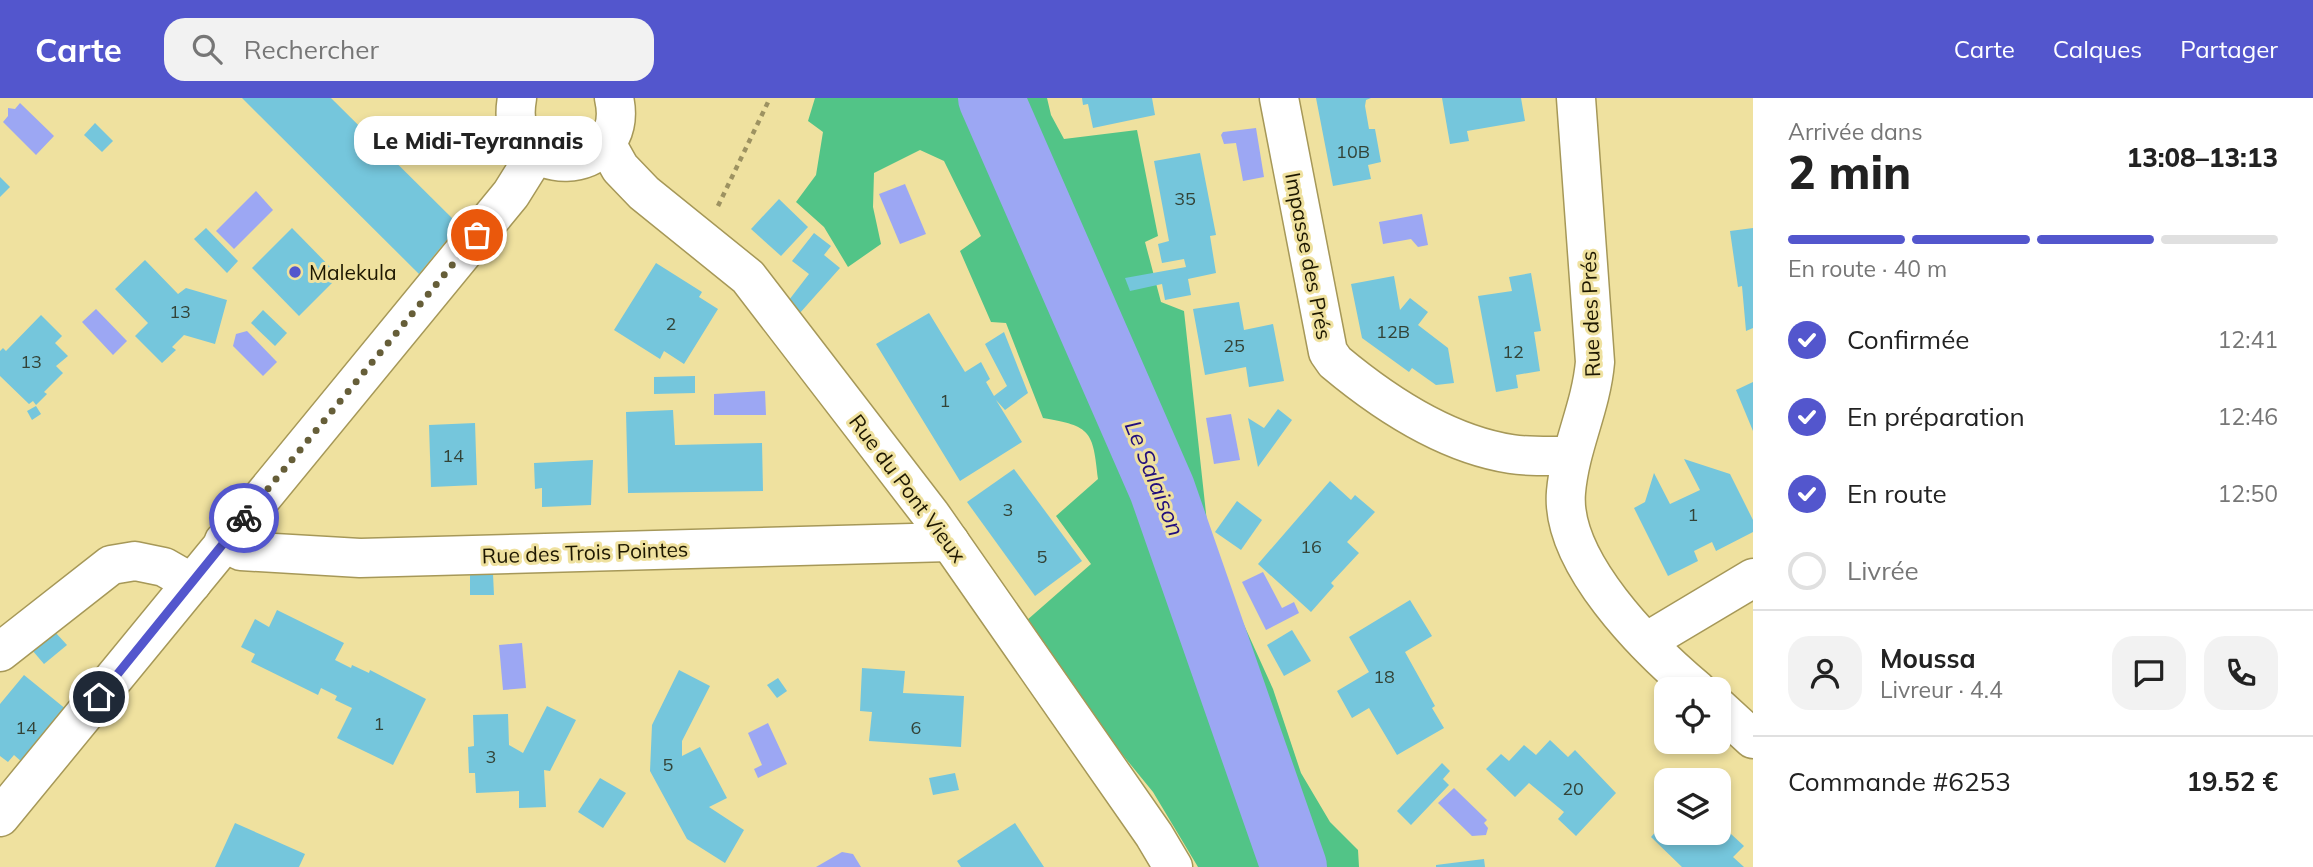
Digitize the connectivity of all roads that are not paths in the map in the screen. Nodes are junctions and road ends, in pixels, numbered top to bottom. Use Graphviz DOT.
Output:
graph roads {
  1 [pos="517,98"];
  2 [pos="614,98"];
  3 [pos="1279,98"];
  4 [pos="1576,98"];
  5 [pos="606,143"];
  6 [pos="537,154"];
  7 [pos="1571,456"];
  8 [pos="224,541"];
  9 [pos="950,542"];
  10 [pos="1753,578"];
  11 [pos="192,583"];
  12 [pos="1646,642"];
  13 [pos="0,652"];
  14 [pos="1682,677"];
  15 [pos="1731,720"];
  16 [pos="1753,739"];
  17 [pos="0,817"];
  18 [pos="1160,862"];
  1 -- 6 [label="street"];
  2 -- 5 [label="street"];
  3 -- 7 [label="street, Impasse des Prés"];
  4 -- 7 [label="street, Rue des Prés"];
  5 -- 6 [label="street"];
  5 -- 9 [label="street, Rue du Pont Vieux"];
  6 -- 8 [label="street"];
  7 -- 12 [label="street, Rue des Prés"];
  8 -- 9 [label="street, Rue des Trois Pointes"];
  8 -- 11 [label="street"];
  9 -- 18 [label="street, Rue du Pont Vieux"];
  10 -- 12 [label="street"];
  11 -- 13 [label="street"];
  11 -- 17 [label="street"];
  12 -- 14 [label="street, Rue des Prés"];
  15 -- 16 [label="street"];
}
